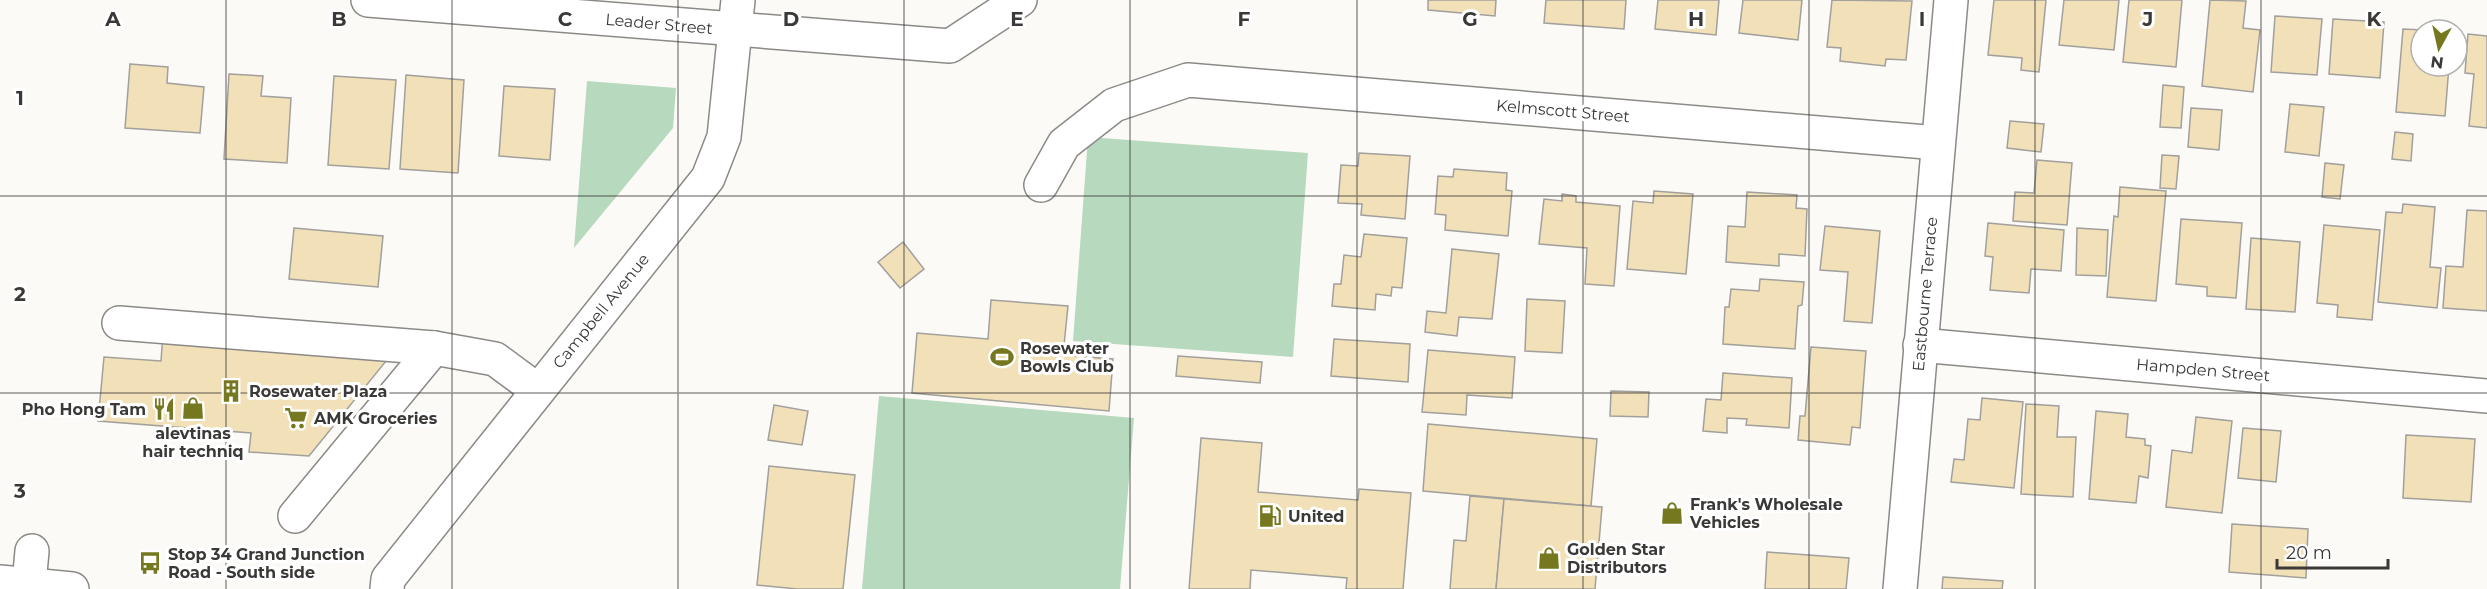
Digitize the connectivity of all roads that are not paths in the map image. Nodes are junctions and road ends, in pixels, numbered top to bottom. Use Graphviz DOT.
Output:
graph roads {
  1 [pos="368,0"];
  2 [pos="1020,0"];
  3 [pos="1951,0"];
  4 [pos="737,15"];
  5 [pos="1938,143"];
  6 [pos="1041,186"];
  7 [pos="119,323"];
  8 [pos="1920,345"];
  9 [pos="434,348"];
  10 [pos="537,390"];
  11 [pos="2487,396"];
  12 [pos="295,516"];
  13 [pos="32,551"];
  14 [pos="15,583"];
  15 [pos="72,589"];
  16 [pos="387,589"];
  17 [pos="1900,589"];
  1 -- 4 [label="main road, Leader Street"];
  2 -- 4 [label="main road, Leader Street"];
  3 -- 5 [label="main road, Eastbourne Terrace"];
  4 -- 10 [label="main road, Campbell Avenue"];
  5 -- 6 [label="main road, Kelmscott Street"];
  5 -- 8 [label="main road, Eastbourne Terrace"];
  7 -- 9 [label="main road"];
  8 -- 11 [label="main road, Hampden Street"];
  8 -- 17 [label="main road, Eastbourne Terrace"];
  9 -- 10 [label="main road"];
  9 -- 12 [label="main road"];
  10 -- 16 [label="main road, Campbell Avenue"];
  13 -- 14 [label="main road"];
  14 -- 15 [label="main road"];
}
